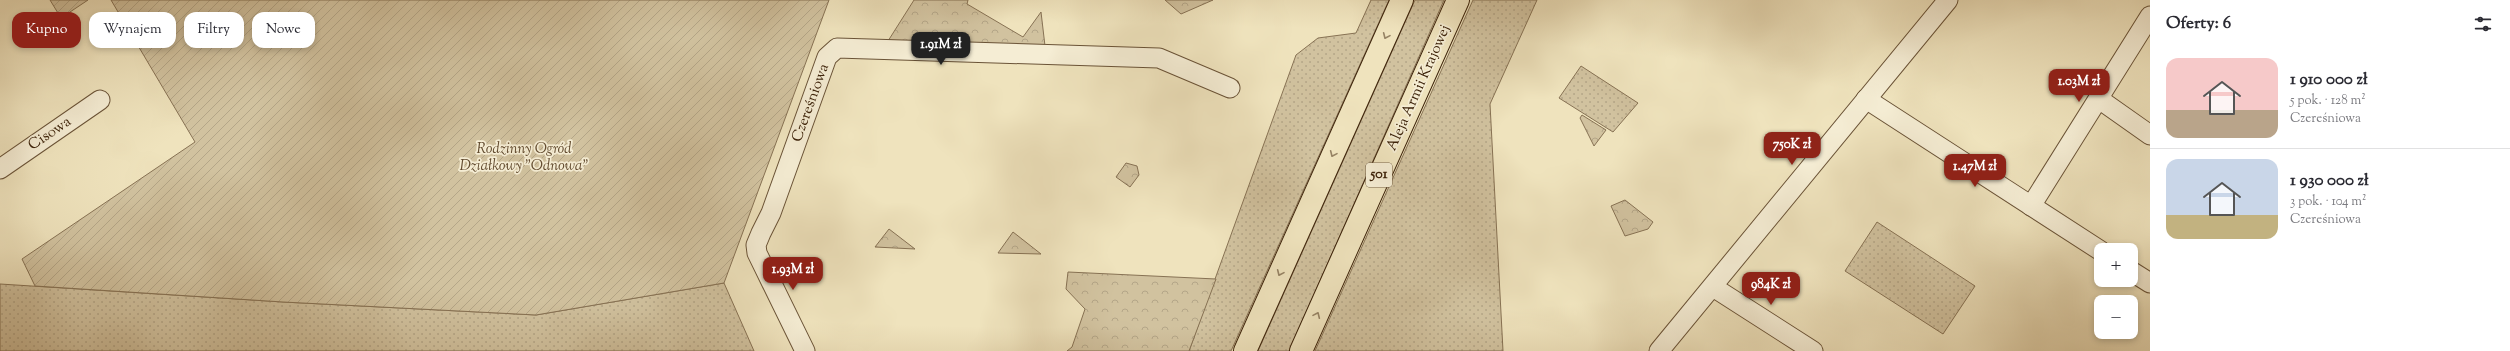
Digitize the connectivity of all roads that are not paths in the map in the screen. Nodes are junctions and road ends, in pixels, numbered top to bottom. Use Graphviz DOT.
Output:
graph roads {
  1 [pos="1402,0"];
  2 [pos="1458,0"];
  3 [pos="1948,0"];
  4 [pos="2150,16"];
  5 [pos="1230,88"];
  6 [pos="1866,99"];
  7 [pos="2100,99"];
  8 [pos="100,100"];
  9 [pos="2150,135"];
  10 [pos="0,169"];
  11 [pos="2031,206"];
  12 [pos="2094,246"];
  13 [pos="2138,275"];
  14 [pos="2150,283"];
  15 [pos="1713,287"];
  16 [pos="805,351"];
  17 [pos="1245,351"];
  18 [pos="1301,351"];
  19 [pos="1659,351"];
  20 [pos="1813,351"];
  1 -- 17 [label="main road, one-way"];
  18 -- 2 [label="main road, Aleja Armii Krajowej / 501, one-way"];
  3 -- 6 [label="street"];
  4 -- 7 [label="street"];
  5 -- 16 [label="street, Czereśniowa"];
  6 -- 11 [label="street"];
  6 -- 15 [label="street"];
  7 -- 9 [label="street"];
  7 -- 11 [label="street"];
  8 -- 10 [label="street, Cisowa"];
  11 -- 12 [label="street"];
  13 -- 14 [label="street"];
  15 -- 19 [label="street"];
  15 -- 20 [label="street"];
}
